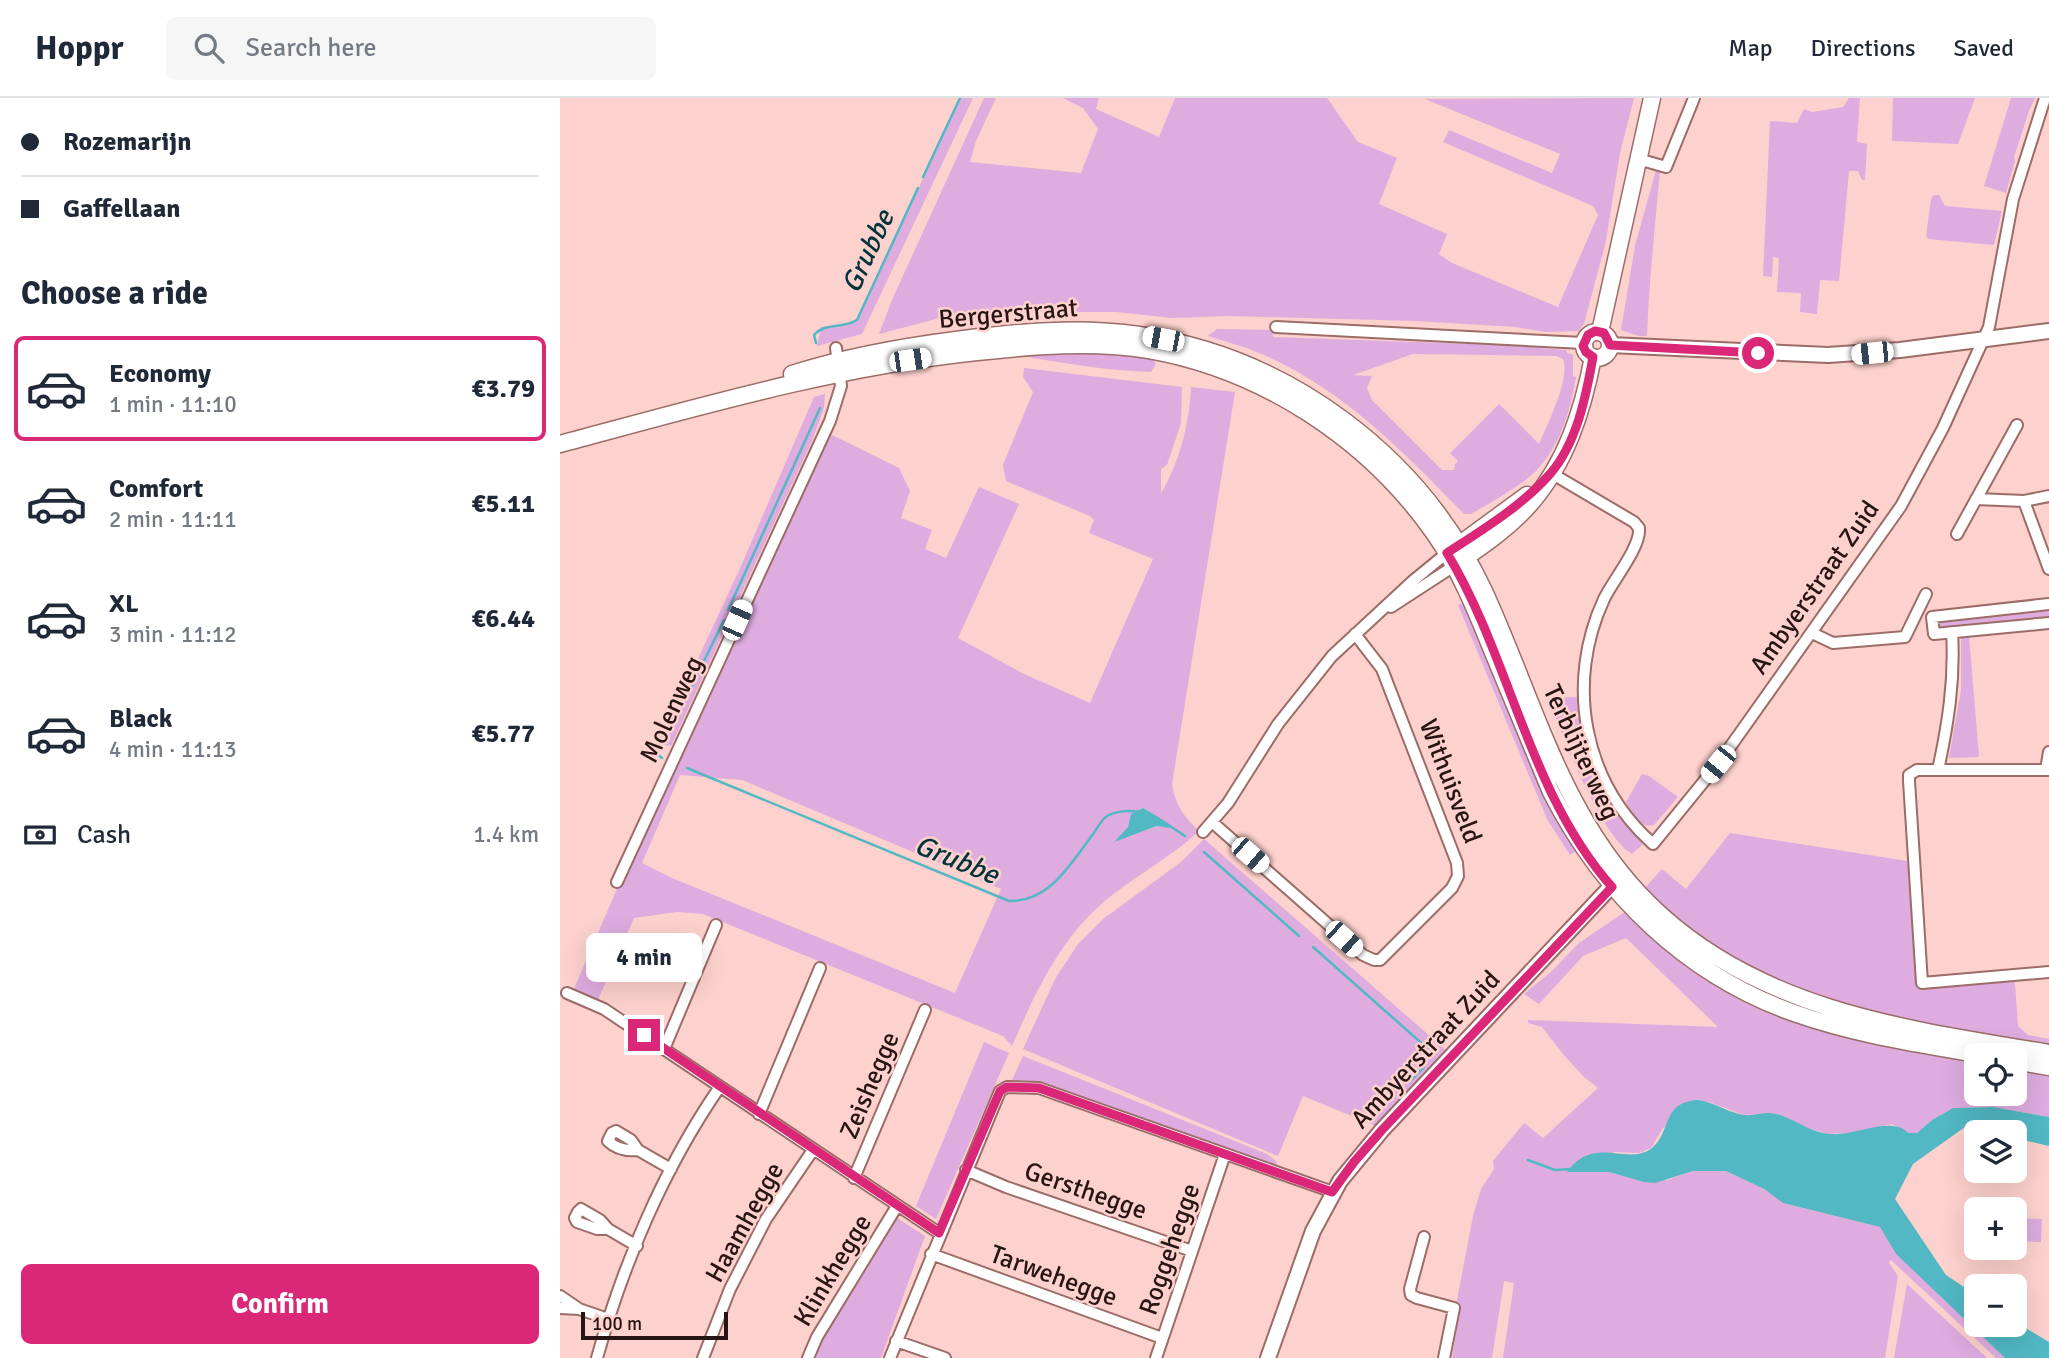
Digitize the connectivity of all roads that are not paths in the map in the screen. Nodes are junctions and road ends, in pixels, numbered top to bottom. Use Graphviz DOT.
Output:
graph roads {
  1 [pos="1652,98"];
  2 [pos="1694,98"];
  3 [pos="2045,98"];
  4 [pos="1638,159"];
  5 [pos="1276,327"];
  6 [pos="2049,331"];
  7 [pos="1605,338"];
  8 [pos="1983,339"];
  9 [pos="1583,343"];
  10 [pos="1198,356"];
  11 [pos="1593,357"];
  12 [pos="838,360"];
  13 [pos="2017,425"];
  14 [pos="560,444"];
  15 [pos="1551,473"];
  16 [pos="2049,496"];
  17 [pos="1976,499"];
  18 [pos="2024,501"];
  19 [pos="1958,534"];
  20 [pos="1457,555"];
  21 [pos="2049,569"];
  22 [pos="1926,594"];
  23 [pos="2049,604"];
  24 [pos="2049,624"];
  25 [pos="1952,632"];
  26 [pos="1812,633"];
  27 [pos="1355,634"];
  28 [pos="2049,752"];
  29 [pos="1938,770"];
  30 [pos="2047,770"];
  31 [pos="1212,822"];
  32 [pos="1203,832"];
  33 [pos="1617,881"];
  34 [pos="617,882"];
  35 [pos="716,925"];
  36 [pos="820,968"];
  37 [pos="2049,972"];
  38 [pos="566,993"];
  39 [pos="925,1010"];
  40 [pos="664,1049"];
  41 [pos="1964,1051"];
  42 [pos="2049,1053"];
  43 [pos="2027,1063"];
  44 [pos="2049,1067"];
  45 [pos="719,1088"];
  46 [pos="759,1114"];
  47 [pos="638,1150"];
  48 [pos="813,1150"];
  49 [pos="1225,1154"];
  50 [pos="671,1169"];
  51 [pos="966,1170"];
  52 [pos="854,1178"];
  53 [pos="1332,1192"];
  54 [pos="897,1206"];
  55 [pos="608,1229"];
  56 [pos="939,1233"];
  57 [pos="1424,1237"];
  58 [pos="637,1246"];
  59 [pos="1192,1251"];
  60 [pos="930,1254"];
  61 [pos="560,1296"];
  62 [pos="560,1308"];
  63 [pos="579,1309"];
  64 [pos="608,1319"];
  65 [pos="1162,1338"];
  66 [pos="896,1340"];
  67 [pos="597,1358"];
  68 [pos="703,1358"];
  69 [pos="808,1358"];
  70 [pos="890,1358"];
  71 [pos="945,1358"];
  72 [pos="1156,1358"];
  73 [pos="1268,1358"];
  74 [pos="1444,1358"];
  1 -- 4 [label="main road"];
  2 -- 4 [label="street"];
  3 -- 8 [label="street, Ambyerstraat Zuid"];
  4 -- 7 [label="main road"];
  5 -- 9 [label="street"];
  6 -- 8 [label="street"];
  7 -- 8 [label="street"];
  7 -- 9 [label="main road"];
  7 -- 11 [label="main road"];
  8 -- 26 [label="street, Ambyerstraat Zuid"];
  9 -- 11 [label="main road"];
  10 -- 12 [label="main road, Bergerstraat"];
  10 -- 20 [label="main road, Terblijterweg"];
  11 -- 15 [label="main road"];
  12 -- 14 [label="main road, Bergerstraat"];
  12 -- 34 [label="street, Molenweg"];
  13 -- 17 [label="street"];
  15 -- 20 [label="main road"];
  15 -- 26 [label="street, Ambyerstraat Zuid"];
  16 -- 18 [label="street"];
  17 -- 18 [label="street"];
  17 -- 19 [label="street"];
  18 -- 21 [label="street"];
  20 -- 27 [label="street"];
  20 -- 33 [label="main road, Terblijterweg"];
  22 -- 26 [label="street"];
  23 -- 25 [label="street"];
  24 -- 25 [label="street"];
  25 -- 29 [label="street"];
  27 -- 31 [label="street"];
  27 -- 31 [label="street, Withuisveld"];
  28 -- 30 [label="street"];
  29 -- 30 [label="street"];
  29 -- 37 [label="street"];
  31 -- 32 [label="street"];
  33 -- 41 [label="main road, Terblijterweg"];
  33 -- 42 [label="main road, Terblijterweg"];
  33 -- 53 [label="street, Ambyerstraat Zuid"];
  35 -- 40 [label="street"];
  36 -- 46 [label="street"];
  38 -- 40 [label="street"];
  39 -- 52 [label="street, Zeishegge"];
  40 -- 45 [label="street"];
  43 -- 44 [label="main road"];
  45 -- 46 [label="street"];
  45 -- 50 [label="street"];
  46 -- 48 [label="street"];
  47 -- 50 [label="street"];
  48 -- 52 [label="street"];
  48 -- 68 [label="street, Haamhegge"];
  49 -- 51 [label="street"];
  49 -- 53 [label="street"];
  49 -- 59 [label="street, Roggehegge"];
  50 -- 58 [label="street"];
  51 -- 56 [label="street"];
  51 -- 59 [label="street, Gersthegge"];
  52 -- 54 [label="street"];
  53 -- 73 [label="street, Ambyerstraat Zuid"];
  54 -- 56 [label="street"];
  54 -- 69 [label="street, Klinkhegge"];
  55 -- 58 [label="street"];
  56 -- 60 [label="street"];
  57 -- 74 [label="street"];
  58 -- 64 [label="street"];
  59 -- 65 [label="street, Roggehegge"];
  60 -- 65 [label="street, Tarwehegge"];
  60 -- 66 [label="street"];
  61 -- 63 [label="street"];
  62 -- 63 [label="street"];
  63 -- 64 [label="street"];
  64 -- 67 [label="street"];
  65 -- 72 [label="street, Roggehegge"];
  66 -- 70 [label="street"];
  66 -- 71 [label="street"];
}
